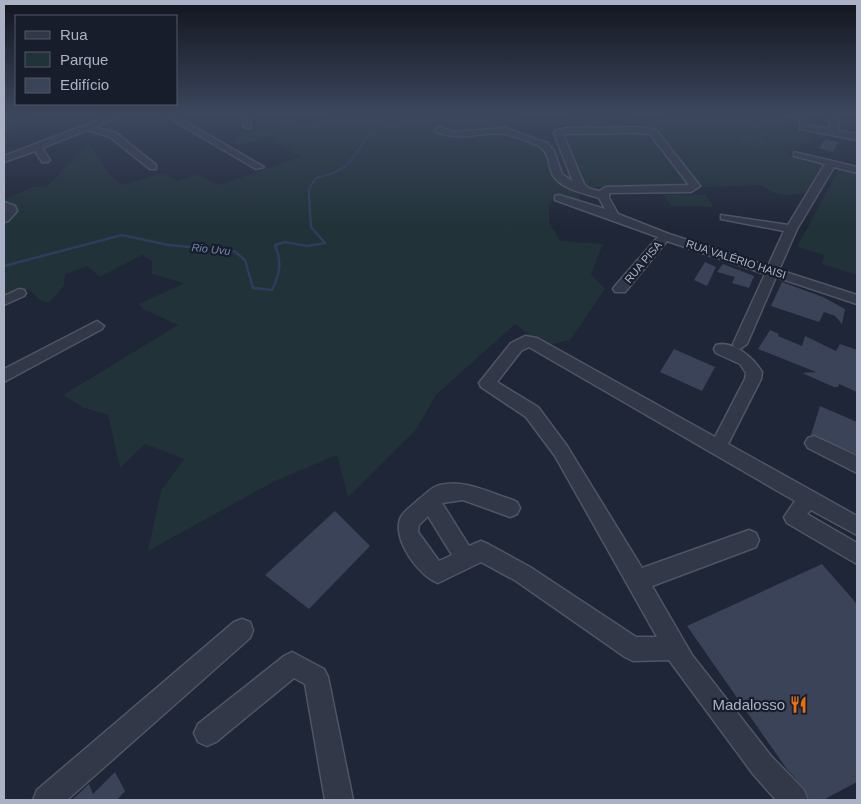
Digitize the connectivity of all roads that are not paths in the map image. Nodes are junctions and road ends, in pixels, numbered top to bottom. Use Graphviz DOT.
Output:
graph roads {
  1 [pos="22,153"];
  2 [pos="40,153"];
  3 [pos="135,153"];
  4 [pos="234,153"];
  5 [pos="549,153"];
  6 [pos="565,153"];
  7 [pos="669,153"];
  8 [pos="797,154"];
  9 [pos="4,159"];
  10 [pos="45,160"];
  11 [pos="831,163"];
  12 [pos="153,167"];
  13 [pos="259,167"];
  14 [pos="857,170"];
  15 [pos="584,190"];
  16 [pos="604,197"];
  17 [pos="559,198"];
  18 [pos="4,205"];
  19 [pos="614,216"];
  20 [pos="725,218"];
  21 [pos="4,219"];
  22 [pos="791,229"];
  23 [pos="665,236"];
  24 [pos="774,271"];
  25 [pos="620,289"];
  26 [pos="19,293"];
  27 [pos="4,300"];
  28 [pos="857,300"];
  29 [pos="97,326"];
  30 [pos="740,344"];
  31 [pos="721,349"];
  32 [pos="4,376"];
  33 [pos="814,443"];
  34 [pos="718,447"];
  35 [pos="857,465"];
  36 [pos="808,498"];
  37 [pos="431,500"];
  38 [pos="510,508"];
  39 [pos="857,526"];
  40 [pos="749,540"];
  41 [pos="857,554"];
  42 [pos="466,559"];
  43 [pos="636,581"];
  44 [pos="242,630"];
  45 [pos="675,648"];
  46 [pos="207,733"];
  47 [pos="47,800"];
  48 [pos="339,800"];
  49 [pos="794,800"];
  1 -- 9 [label="street"];
  2 -- 10 [label="street"];
  3 -- 12 [label="street"];
  4 -- 13 [label="street"];
  5 -- 15 [label="street"];
  6 -- 15 [label="street"];
  7 -- 16 [label="street"];
  8 -- 11 [label="street"];
  11 -- 14 [label="street"];
  11 -- 22 [label="street"];
  15 -- 16 [label="street"];
  16 -- 19 [label="street"];
  17 -- 19 [label="street, RUA VALÉRIO HAISI"];
  18 -- 21 [label="street"];
  19 -- 23 [label="street, RUA VALÉRIO HAISI"];
  20 -- 22 [label="street"];
  22 -- 24 [label="street"];
  23 -- 24 [label="street, RUA VALÉRIO HAISI"];
  23 -- 25 [label="street, RUA PISA"];
  24 -- 28 [label="street, RUA VALÉRIO HAISI"];
  24 -- 30 [label="street"];
  26 -- 27 [label="street"];
  29 -- 32 [label="street"];
  31 -- 34 [label="street"];
  33 -- 35 [label="street"];
  34 -- 36 [label="street"];
  34 -- 43 [label="street"];
  36 -- 39 [label="street"];
  36 -- 41 [label="street"];
  37 -- 38 [label="street"];
  37 -- 42 [label="street"];
  37 -- 42 [label="street"];
  40 -- 43 [label="street"];
  42 -- 45 [label="street"];
  43 -- 45 [label="street"];
  44 -- 47 [label="street"];
  45 -- 49 [label="street"];
  46 -- 48 [label="street"];
}
